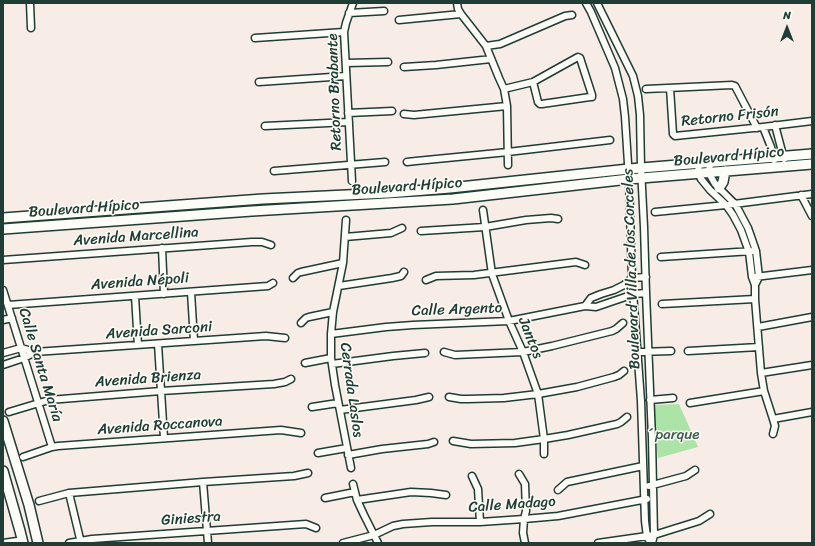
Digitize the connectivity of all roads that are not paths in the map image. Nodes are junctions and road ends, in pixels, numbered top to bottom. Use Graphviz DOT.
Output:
graph roads {
  1 [pos="30,3"];
  2 [pos="353,3"];
  3 [pos="586,3"];
  4 [pos="598,5"];
  5 [pos="457,6"];
  6 [pos="384,11"];
  7 [pos="591,12"];
  8 [pos="349,13"];
  9 [pos="572,15"];
  10 [pos="399,20"];
  11 [pos="31,28"];
  12 [pos="344,32"];
  13 [pos="255,38"];
  14 [pos="486,46"];
  15 [pos="491,59"];
  16 [pos="388,62"];
  17 [pos="346,63"];
  18 [pos="404,67"];
  19 [pos="346,76"];
  20 [pos="259,82"];
  21 [pos="533,82"];
  22 [pos="670,88"];
  23 [pos="504,89"];
  24 [pos="646,89"];
  25 [pos="507,106"];
  26 [pos="392,111"];
  27 [pos="348,112"];
  28 [pos="404,114"];
  29 [pos="812,121"];
  30 [pos="349,122"];
  31 [pos="775,125"];
  32 [pos="265,126"];
  33 [pos="764,127"];
  34 [pos="757,128"];
  35 [pos="610,140"];
  36 [pos="508,152"];
  37 [pos="812,154"];
  38 [pos="784,156"];
  39 [pos="774,157"];
  40 [pos="385,162"];
  41 [pos="406,162"];
  42 [pos="710,162"];
  43 [pos="699,163"];
  44 [pos="812,164"];
  45 [pos="351,165"];
  46 [pos="508,165"];
  47 [pos="786,166"];
  48 [pos="774,167"];
  49 [pos="641,168"];
  50 [pos="629,169"];
  51 [pos="274,171"];
  52 [pos="725,172"];
  53 [pos="698,173"];
  54 [pos="709,173"];
  55 [pos="641,178"];
  56 [pos="629,179"];
  57 [pos="352,180"];
  58 [pos="716,191"];
  59 [pos="359,194"];
  60 [pos="812,194"];
  61 [pos="801,195"];
  62 [pos="360,204"];
  63 [pos="735,204"];
  64 [pos="726,205"];
  65 [pos="483,210"];
  66 [pos="655,212"];
  67 [pos="812,216"];
  68 [pos="3,218"];
  69 [pos="558,219"];
  70 [pos="346,220"];
  71 [pos="485,227"];
  72 [pos="402,228"];
  73 [pos="3,229"];
  74 [pos="421,231"];
  75 [pos="345,237"];
  76 [pos="271,245"];
  77 [pos="162,248"];
  78 [pos="756,251"];
  79 [pos="749,252"];
  80 [pos="661,257"];
  81 [pos="3,260"];
  82 [pos="343,263"];
  83 [pos="585,265"];
  84 [pos="812,270"];
  85 [pos="404,272"];
  86 [pos="492,274"];
  87 [pos="646,277"];
  88 [pos="755,277"];
  89 [pos="293,278"];
  90 [pos="632,278"];
  91 [pos="426,280"];
  92 [pos="273,283"];
  93 [pos="339,286"];
  94 [pos="3,290"];
  95 [pos="190,292"];
  96 [pos="164,294"];
  97 [pos="634,294"];
  98 [pos="646,294"];
  99 [pos="135,296"];
  100 [pos="755,299"];
  101 [pos="662,304"];
  102 [pos="8,305"];
  103 [pos="584,306"];
  104 [pos="333,312"];
  105 [pos="812,317"];
  106 [pos="12,318"];
  107 [pos="3,320"];
  108 [pos="509,321"];
  109 [pos="301,323"];
  110 [pos="623,323"];
  111 [pos="758,327"];
  112 [pos="647,329"];
  113 [pos="637,330"];
  114 [pos="330,334"];
  115 [pos="285,338"];
  116 [pos="194,341"];
  117 [pos="158,344"];
  118 [pos="138,345"];
  119 [pos="759,347"];
  120 [pos="21,348"];
  121 [pos="671,351"];
  122 [pos="688,351"];
  123 [pos="34,352"];
  124 [pos="444,352"];
  125 [pos="522,352"];
  126 [pos="638,352"];
  127 [pos="648,352"];
  128 [pos="3,353"];
  129 [pos="425,353"];
  130 [pos="24,358"];
  131 [pos="332,361"];
  132 [pos="305,363"];
  133 [pos="3,364"];
  134 [pos="812,365"];
  135 [pos="624,370"];
  136 [pos="761,373"];
  137 [pos="290,379"];
  138 [pos="161,391"];
  139 [pos="764,391"];
  140 [pos="538,394"];
  141 [pos="429,397"];
  142 [pos="449,397"];
  143 [pos="673,398"];
  144 [pos="650,400"];
  145 [pos="338,402"];
  146 [pos="38,403"];
  147 [pos="690,403"];
  148 [pos="312,407"];
  149 [pos="340,410"];
  150 [pos="9,412"];
  151 [pos="812,412"];
  152 [pos="627,417"];
  153 [pos="773,419"];
  154 [pos="3,421"];
  155 [pos="301,433"];
  156 [pos="774,434"];
  157 [pos="164,438"];
  158 [pos="643,438"];
  159 [pos="652,438"];
  160 [pos="544,439"];
  161 [pos="453,441"];
  162 [pos="434,442"];
  163 [pos="52,447"];
  164 [pos="347,451"];
  165 [pos="318,453"];
  166 [pos="544,454"];
  167 [pos="23,457"];
  168 [pos="643,466"];
  169 [pos="351,468"];
  170 [pos="695,470"];
  171 [pos="308,473"];
  172 [pos="519,474"];
  173 [pos="4,476"];
  174 [pos="472,476"];
  175 [pos="203,482"];
  176 [pos="353,484"];
  177 [pos="653,486"];
  178 [pos="644,487"];
  179 [pos="558,490"];
  180 [pos="355,492"];
  181 [pos="69,493"];
  182 [pos="446,495"];
  183 [pos="6,496"];
  184 [pos="325,498"];
  185 [pos="653,498"];
  186 [pos="644,499"];
  187 [pos="357,500"];
  188 [pos="39,501"];
  189 [pos="710,514"];
  190 [pos="524,519"];
  191 [pos="480,522"];
  192 [pos="34,527"];
  193 [pos="316,528"];
  194 [pos="20,531"];
  195 [pos="207,531"];
  196 [pos="374,535"];
  197 [pos="654,535"];
  198 [pos="646,537"];
  199 [pos="20,542"];
  200 [pos="81,542"];
  201 [pos="3,543"];
  202 [pos="38,543"];
  203 [pos="69,543"];
  204 [pos="208,543"];
  205 [pos="343,543"];
  206 [pos="378,543"];
  207 [pos="524,543"];
  208 [pos="598,543"];
  209 [pos="651,543"];
  1 -- 11 [label="street"];
  2 -- 8 [label="street, Retorno Brabante"];
  3 -- 7 [label="street, Boulevard Villa de los Corceles"];
  4 -- 7 [label="street"];
  4 -- 49 [label="street, Boulevard Villa de los Corceles"];
  5 -- 10 [label="street"];
  5 -- 14 [label="street"];
  6 -- 8 [label="street"];
  7 -- 50 [label="street, Boulevard Villa de los Corceles"];
  8 -- 12 [label="street, Retorno Brabante"];
  9 -- 14 [label="street"];
  12 -- 13 [label="street"];
  12 -- 17 [label="street, Retorno Brabante"];
  14 -- 15 [label="street"];
  15 -- 18 [label="street"];
  15 -- 23 [label="street"];
  16 -- 17 [label="street"];
  17 -- 19 [label="street, Retorno Brabante"];
  19 -- 20 [label="street"];
  19 -- 27 [label="street, Retorno Brabante"];
  21 -- 21 [label="street"];
  21 -- 23 [label="street"];
  22 -- 24 [label="street"];
  22 -- 34 [label="street"];
  22 -- 34 [label="street, Retorno Frisón"];
  23 -- 25 [label="street"];
  25 -- 28 [label="street"];
  25 -- 36 [label="street"];
  26 -- 27 [label="street"];
  27 -- 30 [label="street, Retorno Brabante"];
  29 -- 31 [label="street, Retorno Frisón"];
  30 -- 32 [label="street"];
  30 -- 45 [label="street, Retorno Brabante"];
  31 -- 33 [label="street, Retorno Frisón"];
  31 -- 38 [label="street"];
  33 -- 34 [label="street, Retorno Frisón"];
  33 -- 39 [label="street"];
  35 -- 36 [label="street"];
  36 -- 41 [label="street"];
  36 -- 46 [label="street"];
  37 -- 38 [label="street, Boulevard Hípico"];
  38 -- 39 [label="street, Boulevard Hípico"];
  38 -- 47 [label="street"];
  39 -- 42 [label="street, Boulevard Hípico"];
  39 -- 48 [label="street"];
  40 -- 45 [label="street"];
  42 -- 43 [label="street, Boulevard Hípico"];
  42 -- 54 [label="street"];
  43 -- 49 [label="street, Boulevard Hípico"];
  43 -- 53 [label="street"];
  44 -- 47 [label="street, Boulevard Hípico"];
  45 -- 51 [label="street"];
  45 -- 57 [label="street, Retorno Brabante"];
  47 -- 48 [label="street, Boulevard Hípico"];
  48 -- 52 [label="street, Boulevard Hípico"];
  49 -- 50 [label="street, Boulevard Hípico"];
  49 -- 55 [label="street, Boulevard Villa de los Corceles"];
  50 -- 56 [label="street, Boulevard Villa de los Corceles"];
  50 -- 59 [label="street, Boulevard Hípico"];
  52 -- 54 [label="street, Boulevard Hípico"];
  52 -- 58 [label="street"];
  53 -- 54 [label="street, Boulevard Hípico"];
  53 -- 55 [label="street, Boulevard Hípico"];
  53 -- 58 [label="street"];
  54 -- 58 [label="street"];
  55 -- 56 [label="street, Boulevard Hípico"];
  55 -- 87 [label="street, Boulevard Villa de los Corceles"];
  56 -- 62 [label="street, Boulevard Hípico"];
  56 -- 90 [label="street, Boulevard Villa de los Corceles"];
  58 -- 63 [label="street"];
  58 -- 64 [label="street"];
  59 -- 62 [label="street"];
  59 -- 68 [label="street, Boulevard Hípico"];
  60 -- 61 [label="street"];
  61 -- 63 [label="street"];
  61 -- 67 [label="street"];
  62 -- 73 [label="street, Boulevard Hípico"];
  63 -- 64 [label="street"];
  63 -- 78 [label="street"];
  64 -- 66 [label="street"];
  64 -- 79 [label="street"];
  65 -- 71 [label="street, Jantos"];
  69 -- 71 [label="street"];
  70 -- 75 [label="street, Cerrada Laslos"];
  71 -- 74 [label="street"];
  71 -- 86 [label="street, Jantos"];
  72 -- 75 [label="street"];
  75 -- 82 [label="street, Cerrada Laslos"];
  76 -- 77 [label="street, Avenida Marcellina"];
  77 -- 81 [label="street, Avenida Marcellina"];
  77 -- 96 [label="street"];
  78 -- 79 [label="street"];
  78 -- 88 [label="street"];
  79 -- 80 [label="street"];
  79 -- 88 [label="street"];
  82 -- 89 [label="street"];
  82 -- 93 [label="street, Cerrada Laslos"];
  83 -- 86 [label="street"];
  84 -- 88 [label="street"];
  85 -- 93 [label="street"];
  86 -- 91 [label="street"];
  86 -- 108 [label="street, Jantos"];
  87 -- 90 [label="street"];
  87 -- 98 [label="street, Boulevard Villa de los Corceles"];
  88 -- 100 [label="street"];
  90 -- 97 [label="street, Boulevard Villa de los Corceles"];
  90 -- 103 [label="street, Calle Argento"];
  92 -- 95 [label="street, Avenida Népoli"];
  93 -- 104 [label="street, Cerrada Laslos"];
  94 -- 102 [label="street, Calle Santa María"];
  95 -- 96 [label="street, Avenida Népoli"];
  95 -- 116 [label="street"];
  96 -- 99 [label="street, Avenida Népoli"];
  97 -- 98 [label="street, Calle Argento"];
  97 -- 103 [label="street, Calle Argento"];
  97 -- 113 [label="street, Boulevard Villa de los Corceles"];
  98 -- 112 [label="street, Boulevard Villa de los Corceles"];
  99 -- 102 [label="street, Avenida Népoli"];
  99 -- 118 [label="street"];
  100 -- 101 [label="street"];
  100 -- 111 [label="street"];
  102 -- 106 [label="street, Calle Santa María"];
  103 -- 108 [label="street, Calle Argento"];
  104 -- 109 [label="street"];
  104 -- 114 [label="street, Cerrada Laslos"];
  105 -- 111 [label="street"];
  106 -- 107 [label="street"];
  106 -- 120 [label="street, Calle Santa María"];
  108 -- 114 [label="street, Calle Argento"];
  108 -- 125 [label="street, Jantos"];
  110 -- 125 [label="street"];
  111 -- 119 [label="street"];
  112 -- 113 [label="street"];
  112 -- 127 [label="street, Boulevard Villa de los Corceles"];
  113 -- 126 [label="street, Boulevard Villa de los Corceles"];
  114 -- 131 [label="street, Cerrada Laslos"];
  115 -- 116 [label="street, Avenida Sarconi"];
  116 -- 117 [label="street, Avenida Sarconi"];
  117 -- 118 [label="street, Avenida Sarconi"];
  117 -- 138 [label="street"];
  118 -- 123 [label="street, Avenida Sarconi"];
  119 -- 122 [label="street"];
  119 -- 136 [label="street"];
  120 -- 123 [label="street, Avenida Sarconi"];
  120 -- 128 [label="street"];
  120 -- 130 [label="street, Calle Santa María"];
  121 -- 127 [label="street"];
  123 -- 130 [label="street, Avenida Sarconi"];
  124 -- 125 [label="street"];
  125 -- 140 [label="street, Jantos"];
  126 -- 127 [label="street"];
  126 -- 158 [label="street, Boulevard Villa de los Corceles"];
  127 -- 144 [label="street, Boulevard Villa de los Corceles"];
  129 -- 131 [label="street"];
  130 -- 133 [label="street, Avenida Sarconi"];
  130 -- 146 [label="street, Calle Santa María"];
  131 -- 132 [label="street"];
  131 -- 145 [label="street, Cerrada Laslos"];
  134 -- 136 [label="street"];
  135 -- 140 [label="street"];
  136 -- 139 [label="street"];
  137 -- 138 [label="street, Avenida Brienza"];
  138 -- 146 [label="street, Avenida Brienza"];
  138 -- 157 [label="street"];
  139 -- 147 [label="street"];
  139 -- 153 [label="street"];
  140 -- 142 [label="street"];
  140 -- 160 [label="street, Jantos"];
  141 -- 149 [label="street"];
  143 -- 144 [label="street"];
  144 -- 159 [label="street, Boulevard Villa de los Corceles"];
  145 -- 148 [label="street"];
  145 -- 149 [label="street, Cerrada Laslos"];
  146 -- 150 [label="street, Avenida Brienza"];
  146 -- 163 [label="street, Calle Santa María"];
  149 -- 164 [label="street, Cerrada Laslos"];
  151 -- 153 [label="street"];
  152 -- 160 [label="street"];
  153 -- 156 [label="street"];
  154 -- 192 [label="street"];
  155 -- 157 [label="street, Avenida Roccanova"];
  157 -- 163 [label="street, Avenida Roccanova"];
  158 -- 159 [label="street"];
  158 -- 168 [label="street, Boulevard Villa de los Corceles"];
  159 -- 177 [label="street, Boulevard Villa de los Corceles"];
  160 -- 161 [label="street"];
  160 -- 166 [label="street, Jantos"];
  162 -- 164 [label="street"];
  163 -- 167 [label="street, Avenida Roccanova"];
  164 -- 165 [label="street"];
  164 -- 169 [label="street, Cerrada Laslos"];
  168 -- 178 [label="street, Boulevard Villa de los Corceles"];
  168 -- 179 [label="street"];
  170 -- 177 [label="street"];
  171 -- 175 [label="street"];
  172 -- 190 [label="street"];
  173 -- 183 [label="street"];
  174 -- 191 [label="street"];
  175 -- 181 [label="street"];
  175 -- 195 [label="street"];
  176 -- 180 [label="street"];
  177 -- 178 [label="street"];
  177 -- 185 [label="street, Boulevard Villa de los Corceles"];
  178 -- 186 [label="street, Boulevard Villa de los Corceles"];
  180 -- 184 [label="street"];
  180 -- 187 [label="street"];
  181 -- 188 [label="street"];
  181 -- 200 [label="street"];
  182 -- 187 [label="street"];
  183 -- 194 [label="street"];
  185 -- 186 [label="street, Calle Madago"];
  185 -- 197 [label="street, Boulevard Villa de los Corceles"];
  186 -- 190 [label="street, Calle Madago"];
  186 -- 198 [label="street, Boulevard Villa de los Corceles"];
  187 -- 196 [label="street"];
  189 -- 197 [label="street"];
  190 -- 191 [label="street, Calle Madago"];
  190 -- 207 [label="street"];
  191 -- 196 [label="street, Calle Madago"];
  192 -- 194 [label="street"];
  192 -- 202 [label="street"];
  193 -- 195 [label="street, Giniestra"];
  194 -- 199 [label="street"];
  195 -- 200 [label="street, Giniestra"];
  195 -- 204 [label="street"];
  196 -- 205 [label="street, Calle Madago"];
  196 -- 206 [label="street"];
  197 -- 198 [label="street"];
  197 -- 209 [label="street, Boulevard Villa de los Corceles"];
  198 -- 208 [label="street"];
  198 -- 209 [label="street, Boulevard Villa de los Corceles"];
  199 -- 201 [label="street"];
  200 -- 203 [label="street, Giniestra"];
}
